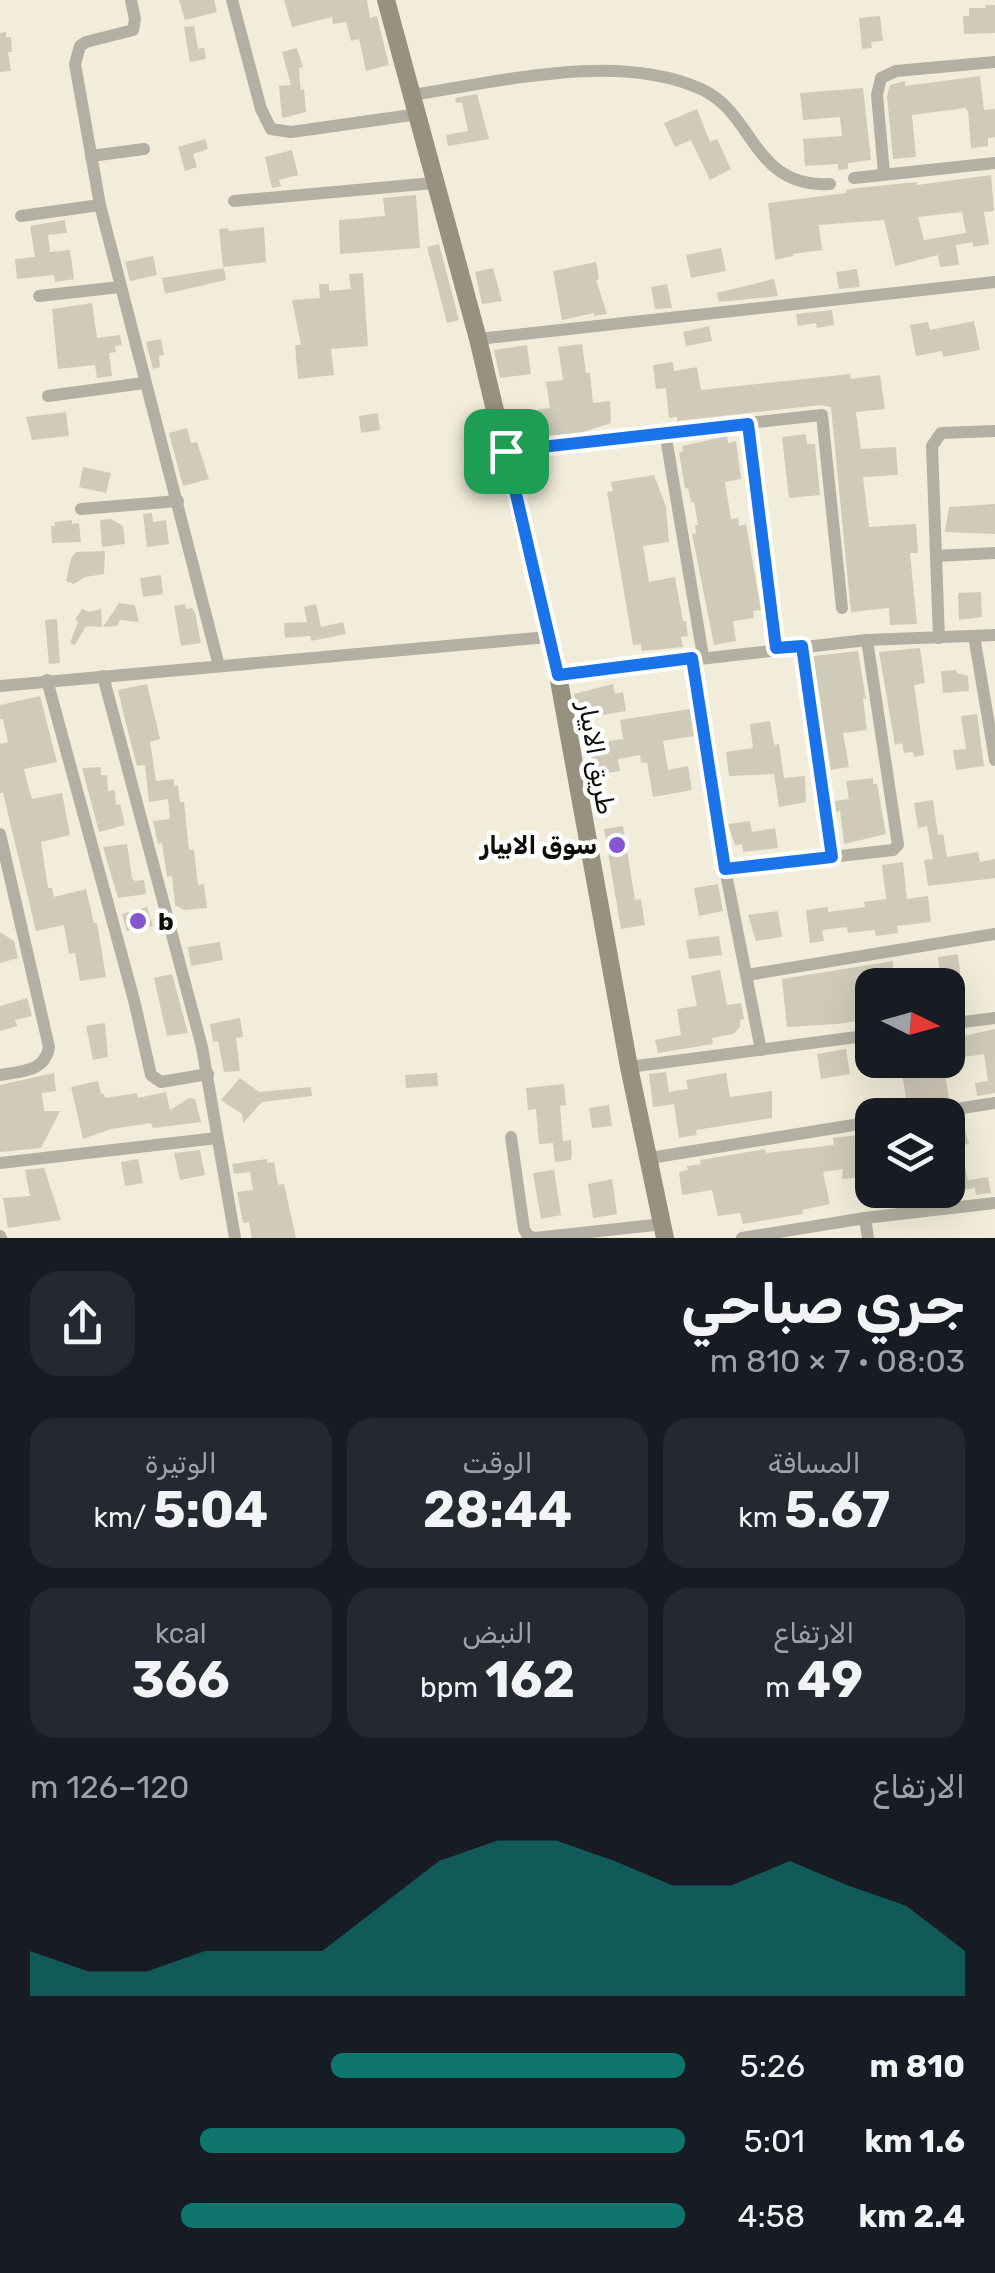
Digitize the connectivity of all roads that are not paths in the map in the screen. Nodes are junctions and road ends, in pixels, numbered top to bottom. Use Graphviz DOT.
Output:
graph roads {
  1 [pos="131,0"];
  2 [pos="232,0"];
  3 [pos="386,0"];
  4 [pos="995,62"];
  5 [pos="412,95"];
  6 [pos="418,114"];
  7 [pos="144,149"];
  8 [pos="90,156"];
  9 [pos="995,163"];
  10 [pos="884,173"];
  11 [pos="854,178"];
  12 [pos="434,183"];
  13 [pos="830,184"];
  14 [pos="234,202"];
  15 [pos="100,205"];
  16 [pos="21,216"];
  17 [pos="995,282"];
  18 [pos="120,286"];
  19 [pos="39,296"];
  20 [pos="478,339"];
  21 [pos="144,383"];
  22 [pos="48,396"];
  23 [pos="748,424"];
  24 [pos="995,431"];
  25 [pos="665,432"];
  26 [pos="506,451"];
  27 [pos="178,501"];
  28 [pos="81,509"];
  29 [pos="995,553"];
  30 [pos="936,556"];
  31 [pos="842,608"];
  32 [pos="995,635"];
  33 [pos="974,636"];
  34 [pos="548,637"];
  35 [pos="939,638"];
  36 [pos="867,640"];
  37 [pos="802,646"];
  38 [pos="776,648"];
  39 [pos="698,657"];
  40 [pos="219,666"];
  41 [pos="558,675"];
  42 [pos="102,676"];
  43 [pos="46,680"];
  44 [pos="0,686"];
  45 [pos="995,760"];
  46 [pos="0,834"];
  47 [pos="832,857"];
  48 [pos="725,869"];
  49 [pos="995,934"];
  50 [pos="747,974"];
  51 [pos="995,1018"];
  52 [pos="965,1022"];
  53 [pos="855,1037"];
  54 [pos="762,1050"];
  55 [pos="628,1068"];
  56 [pos="208,1074"];
  57 [pos="0,1075"];
  58 [pos="995,1102"];
  59 [pos="965,1107"];
  60 [pos="855,1125"];
  61 [pos="512,1137"];
  62 [pos="218,1138"];
  63 [pos="650,1158"];
  64 [pos="0,1162"];
  65 [pos="995,1203"];
  66 [pos="864,1218"];
  67 [pos="664,1231"];
  68 [pos="235,1238"];
  69 [pos="742,1238"];
  70 [pos="868,1238"];
  1 -- 8 [label="street"];
  2 -- 6 [label="street"];
  3 -- 5 [label="main road, طريق الابيار"];
  4 -- 10 [label="street"];
  5 -- 6 [label="main road, طريق الابيار"];
  5 -- 13 [label="street"];
  6 -- 12 [label="main road, طريق الابيار"];
  7 -- 8 [label="street"];
  8 -- 15 [label="street"];
  9 -- 10 [label="street"];
  10 -- 11 [label="street"];
  12 -- 14 [label="street"];
  12 -- 20 [label="main road, طريق الابيار"];
  15 -- 16 [label="street"];
  15 -- 18 [label="street"];
  17 -- 20 [label="street"];
  18 -- 19 [label="street"];
  18 -- 21 [label="street"];
  20 -- 26 [label="main road, طريق الابيار"];
  21 -- 22 [label="street"];
  21 -- 27 [label="street"];
  23 -- 25 [label="street"];
  23 -- 31 [label="street"];
  23 -- 38 [label="street"];
  24 -- 30 [label="street"];
  25 -- 26 [label="street"];
  25 -- 39 [label="street"];
  26 -- 34 [label="main road, طريق الابيار"];
  27 -- 28 [label="street"];
  27 -- 40 [label="street"];
  29 -- 30 [label="street"];
  30 -- 35 [label="street"];
  32 -- 33 [label="street"];
  33 -- 35 [label="street"];
  33 -- 45 [label="street"];
  34 -- 40 [label="street"];
  34 -- 41 [label="main road, طريق الابيار"];
  35 -- 36 [label="street"];
  36 -- 37 [label="street"];
  36 -- 47 [label="street"];
  37 -- 38 [label="street"];
  37 -- 47 [label="street"];
  38 -- 39 [label="street"];
  39 -- 41 [label="street"];
  39 -- 48 [label="street"];
  40 -- 42 [label="street"];
  41 -- 55 [label="main road, طريق الابيار"];
  42 -- 43 [label="street"];
  42 -- 56 [label="street"];
  43 -- 44 [label="street"];
  43 -- 56 [label="street"];
  46 -- 57 [label="street"];
  47 -- 48 [label="street"];
  48 -- 50 [label="street"];
  49 -- 50 [label="street"];
  50 -- 54 [label="street"];
  51 -- 52 [label="street"];
  53 -- 54 [label="street"];
  54 -- 55 [label="street"];
  55 -- 63 [label="main road, طريق الابيار"];
  56 -- 62 [label="street"];
  58 -- 59 [label="street"];
  60 -- 63 [label="street"];
  61 -- 67 [label="street"];
  62 -- 64 [label="street"];
  62 -- 68 [label="street"];
  63 -- 67 [label="main road, طريق الابيار"];
  65 -- 66 [label="street"];
  66 -- 69 [label="street"];
  66 -- 70 [label="street"];
}
